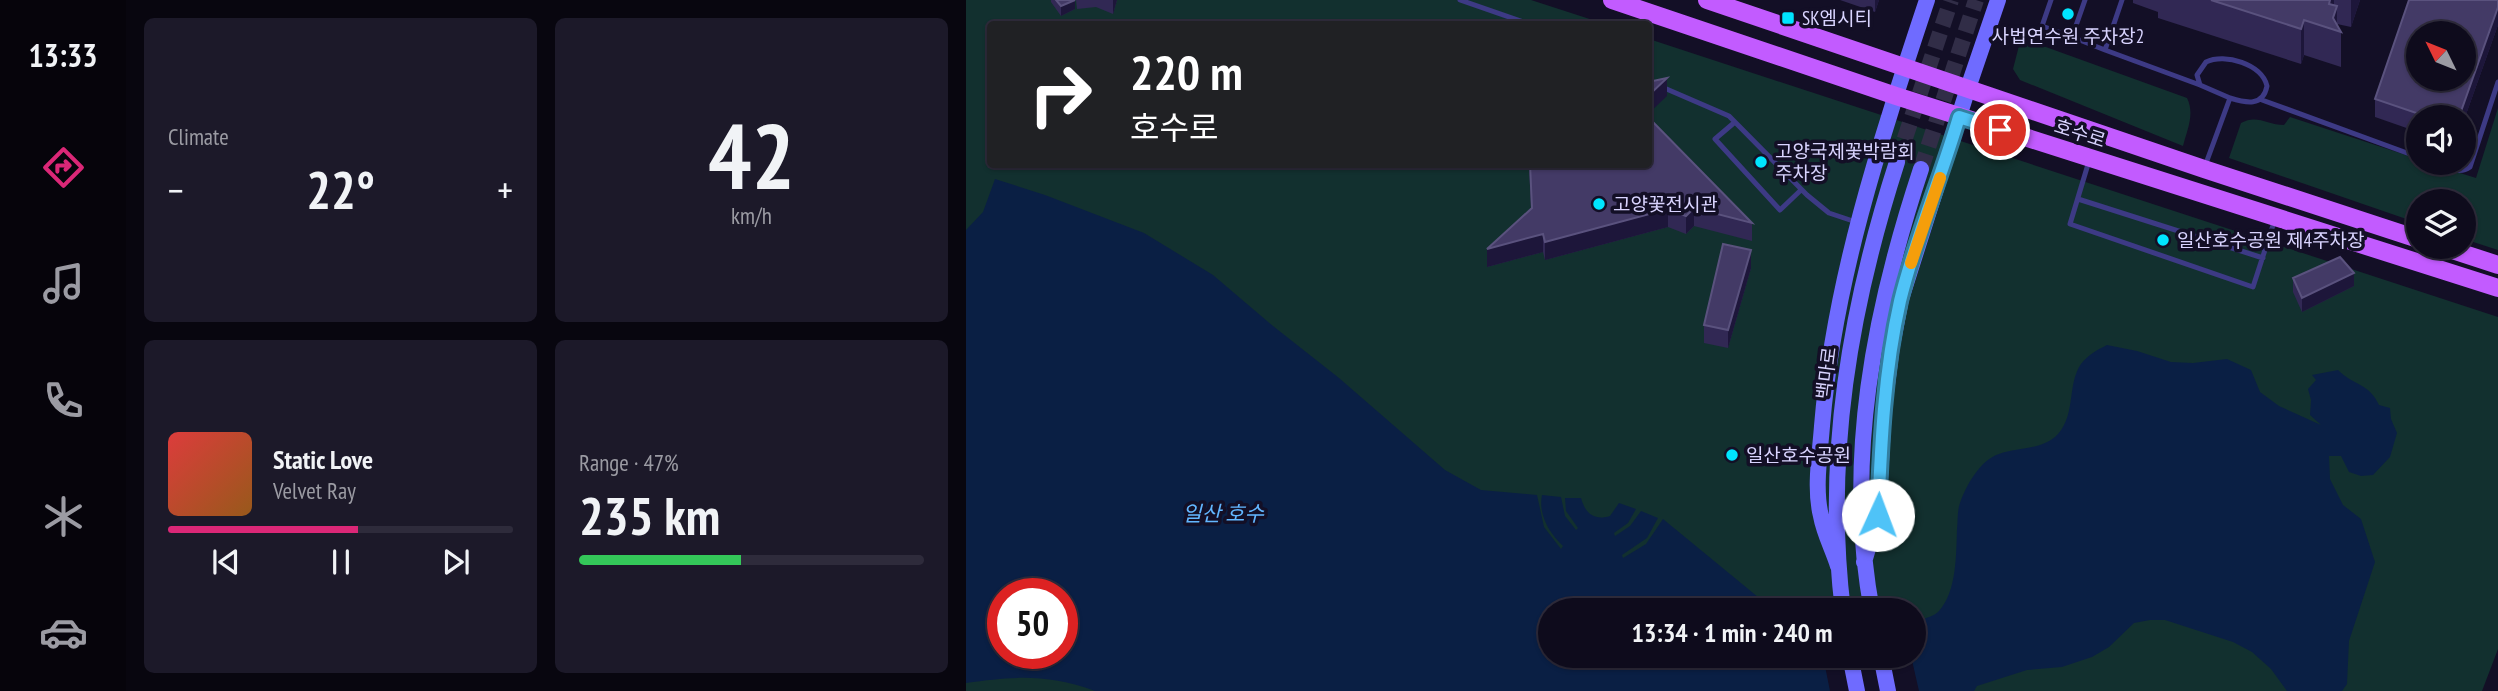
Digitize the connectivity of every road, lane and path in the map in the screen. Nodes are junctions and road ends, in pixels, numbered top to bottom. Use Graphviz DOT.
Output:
graph roads {
  1 [pos="1460,0"];
  2 [pos="1612,0"];
  3 [pos="1707,0"];
  4 [pos="1927,0"];
  5 [pos="1998,0"];
  6 [pos="2051,0"];
  7 [pos="2084,0"];
  8 [pos="2122,0"];
  9 [pos="1520,21"];
  10 [pos="1649,21"];
  11 [pos="1652,22"];
  12 [pos="2072,37"];
  13 [pos="2105,50"];
  14 [pos="1905,67"];
  15 [pos="1652,82"];
  16 [pos="2498,82"];
  17 [pos="2200,85"];
  18 [pos="1968,88"];
  19 [pos="1896,96"];
  20 [pos="2230,98"];
  21 [pos="2262,100"];
  22 [pos="1959,117"];
  23 [pos="1735,122"];
  24 [pos="2476,149"];
  25 [pos="2406,153"];
  26 [pos="2090,158"];
  27 [pos="1897,162"];
  28 [pos="1921,169"];
  29 [pos="2204,169"];
  30 [pos="1801,190"];
  31 [pos="2078,199"];
  32 [pos="2275,218"];
  33 [pos="1859,223"];
  34 [pos="2406,235"];
  35 [pos="2263,258"];
  36 [pos="2476,258"];
  37 [pos="2498,265"];
  38 [pos="2498,288"];
  39 [pos="1864,562"];
  40 [pos="1838,566"];
  41 [pos="1841,598"];
  42 [pos="1870,598"];
  43 [pos="1852,668"];
  44 [pos="1883,668"];
  45 [pos="1857,691"];
  46 [pos="1888,691"];
  1 -- 9 [label="lane"];
  2 -- 10 [label="main road, 호수로"];
  3 -- 14 [label="main road, 호수로"];
  4 -- 14 [label="main road"];
  5 -- 18 [label="main road"];
  6 -- 12 [label="lane"];
  7 -- 12 [label="lane"];
  8 -- 13 [label="lane"];
  11 -- 19 [label="main road, 호수로"];
  12 -- 13 [label="lane"];
  13 -- 17 [label="lane"];
  14 -- 18 [label="main road, 호수로"];
  14 -- 19 [label="main road"];
  15 -- 23 [label="lane"];
  16 -- 24 [label="lane"];
  17 -- 20 [label="lane"];
  17 -- 21 [label="lane"];
  18 -- 22 [label="main road"];
  18 -- 29 [label="main road, 호수로"];
  19 -- 22 [label="main road, 호수로"];
  19 -- 33 [label="main road"];
  20 -- 21 [label="lane"];
  20 -- 29 [label="lane"];
  21 -- 25 [label="lane"];
  22 -- 26 [label="main road, 호수로"];
  22 -- 39 [label="main road"];
  23 -- 30 [label="lane"];
  23 -- 30 [label="lane"];
  26 -- 31 [label="lane"];
  26 -- 32 [label="main road, 호수로"];
  27 -- 40 [label="main road, 백마로"];
  28 -- 39 [label="main road"];
  29 -- 34 [label="main road, 호수로"];
  30 -- 33 [label="lane"];
  31 -- 35 [label="lane"];
  31 -- 35 [label="lane"];
  32 -- 35 [label="lane"];
  32 -- 38 [label="main road, 호수로"];
  33 -- 40 [label="main road"];
  36 -- 37 [label="main road"];
  39 -- 42 [label="main road"];
  40 -- 41 [label="main road, 백마로"];
  43 -- 45 [label="main road"];
  44 -- 46 [label="main road"];
}
